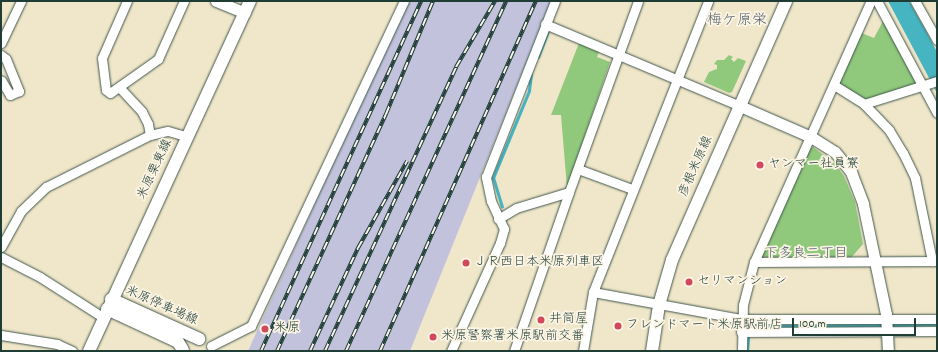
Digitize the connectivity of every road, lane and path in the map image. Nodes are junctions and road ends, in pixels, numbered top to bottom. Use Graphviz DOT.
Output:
graph roads {
  1 [pos="21,1"];
  2 [pos="127,1"];
  3 [pos="184,1"];
  4 [pos="216,1"];
  5 [pos="250,1"];
  6 [pos="404,1"];
  7 [pos="555,1"];
  8 [pos="638,1"];
  9 [pos="708,1"];
  10 [pos="786,1"];
  11 [pos="871,1"];
  12 [pos="877,1"];
  13 [pos="916,1"];
  14 [pos="245,13"];
  15 [pos="545,24"];
  16 [pos="937,40"];
  17 [pos="1,43"];
  18 [pos="619,54"];
  19 [pos="1,55"];
  20 [pos="678,79"];
  21 [pos="1,80"];
  22 [pos="929,83"];
  23 [pos="834,85"];
  24 [pos="118,87"];
  25 [pos="864,104"];
  26 [pos="740,106"];
  27 [pos="937,113"];
  28 [pos="150,135"];
  29 [pos="186,136"];
  30 [pos="811,137"];
  31 [pos="578,169"];
  32 [pos="632,189"];
  33 [pos="569,192"];
  34 [pos="498,219"];
  35 [pos="4,235"];
  36 [pos="1,247"];
  37 [pos="1,257"];
  38 [pos="874,261"];
  39 [pos="934,261"];
  40 [pos="754,262"];
  41 [pos="594,292"];
  42 [pos="659,305"];
  43 [pos="108,309"];
  44 [pos="741,319"];
  45 [pos="937,319"];
  46 [pos="887,325"];
  47 [pos="937,331"];
  48 [pos="741,332"];
  49 [pos="1,335"];
  50 [pos="199,339"];
  51 [pos="211,346"];
  52 [pos="55,348"];
  53 [pos="183,350"];
  54 [pos="72,351"];
  55 [pos="89,351"];
  56 [pos="451,351"];
  57 [pos="514,351"];
  58 [pos="583,351"];
  59 [pos="652,351"];
  60 [pos="742,351"];
  61 [pos="888,351"];
  1 -- 17 [label="street"];
  2 -- 24 [label="street"];
  3 -- 24 [label="street"];
  4 -- 14 [label="street"];
  5 -- 14 [label="main road, 米原栗東線"];
  6 -- 51 [label="street"];
  7 -- 15 [label="street"];
  8 -- 18 [label="street"];
  9 -- 20 [label="street"];
  10 -- 26 [label="main road, 彦根米原線"];
  11 -- 23 [label="street"];
  12 -- 22 [label="street"];
  13 -- 16 [label="street"];
  14 -- 29 [label="main road, 米原栗東線"];
  15 -- 18 [label="street"];
  15 -- 34 [label="street"];
  18 -- 20 [label="street"];
  18 -- 31 [label="street"];
  19 -- 21 [label="street"];
  20 -- 26 [label="street"];
  20 -- 32 [label="street"];
  22 -- 25 [label="street"];
  22 -- 27 [label="street"];
  23 -- 25 [label="street"];
  23 -- 30 [label="street"];
  24 -- 28 [label="street"];
  25 -- 39 [label="street"];
  26 -- 30 [label="street"];
  26 -- 42 [label="main road, 彦根米原線"];
  28 -- 29 [label="street"];
  28 -- 35 [label="street"];
  29 -- 43 [label="main road, 米原栗東線"];
  30 -- 38 [label="street"];
  30 -- 40 [label="street"];
  31 -- 32 [label="street"];
  31 -- 33 [label="street"];
  32 -- 41 [label="street"];
  33 -- 34 [label="street"];
  33 -- 57 [label="street"];
  34 -- 56 [label="street"];
  35 -- 36 [label="street"];
  37 -- 43 [label="street"];
  38 -- 39 [label="street"];
  38 -- 40 [label="street"];
  38 -- 46 [label="street"];
  40 -- 44 [label="street"];
  41 -- 42 [label="street"];
  41 -- 58 [label="street"];
  42 -- 44 [label="street"];
  42 -- 59 [label="main road, 彦根米原線"];
  43 -- 50 [label="main road, 米原停車場線"];
  43 -- 53 [label="main road, 米原停車場線"];
  43 -- 55 [label="main road, 米原栗東線"];
  44 -- 46 [label="street"];
  44 -- 48 [label="street"];
  45 -- 46 [label="street"];
  46 -- 47 [label="street"];
  46 -- 48 [label="street"];
  46 -- 61 [label="street"];
  48 -- 60 [label="street"];
  49 -- 52 [label="street"];
  52 -- 54 [label="street"];
}
